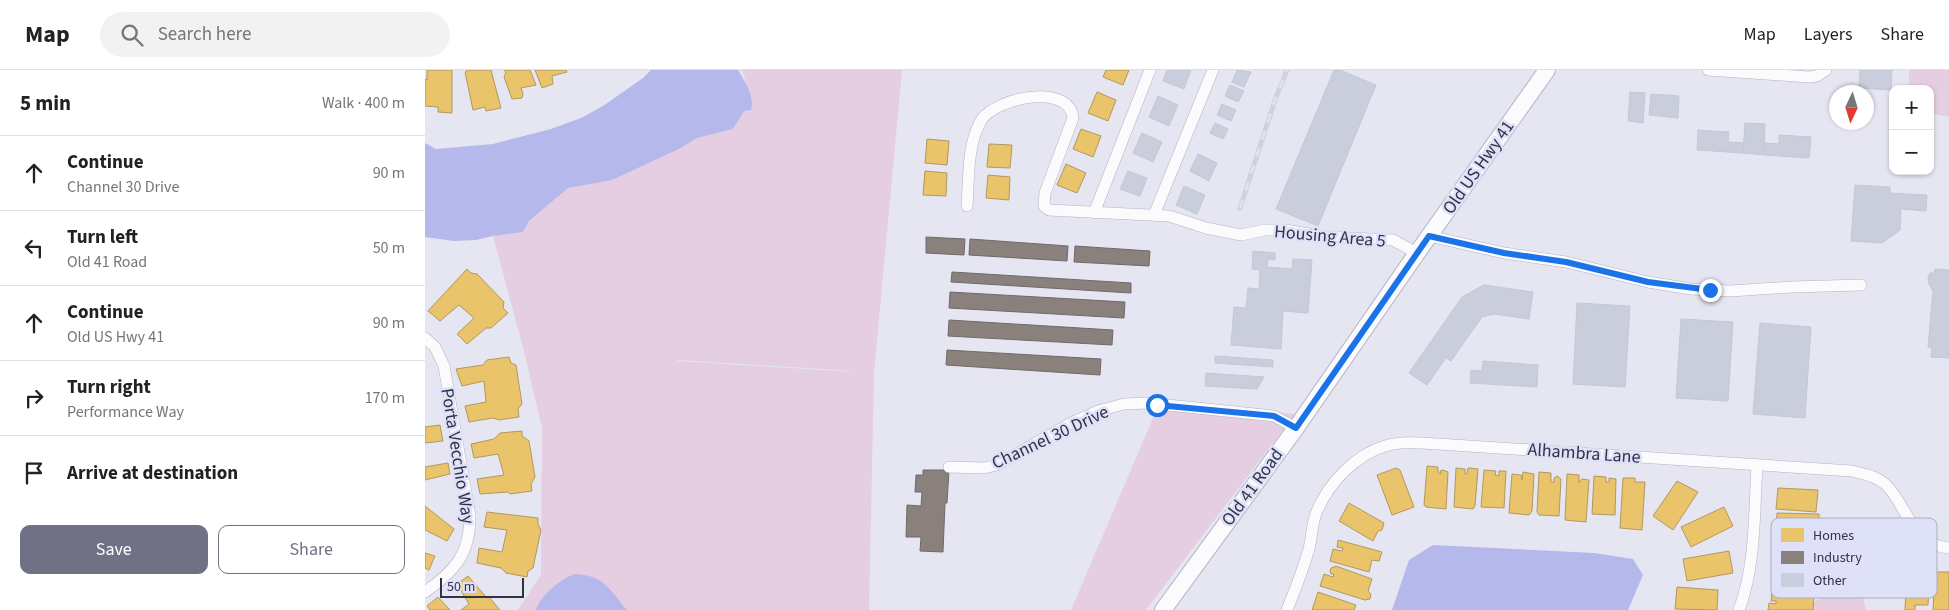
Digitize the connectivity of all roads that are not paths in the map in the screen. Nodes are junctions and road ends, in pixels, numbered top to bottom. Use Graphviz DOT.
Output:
graph roads {
  1 [pos="1150,70"];
  2 [pos="1213,70"];
  3 [pos="1547,70"];
  4 [pos="1708,70"];
  5 [pos="1826,70"];
  6 [pos="967,206"];
  7 [pos="1094,212"];
  8 [pos="1155,215"];
  9 [pos="1429,236"];
  10 [pos="1417,253"];
  11 [pos="1861,286"];
  12 [pos="425,338"];
  13 [pos="1341,363"];
  14 [pos="1296,428"];
  15 [pos="1757,465"];
  16 [pos="949,467"];
  17 [pos="1907,518"];
  18 [pos="1937,543"];
  19 [pos="1949,548"];
  20 [pos="425,592"];
  21 [pos="1163,610"];
  22 [pos="1287,610"];
  23 [pos="1739,610"];
  1 -- 7 [label="street"];
  2 -- 8 [label="street"];
  3 -- 9 [label="street, Old US Hwy 41"];
  4 -- 5 [label="street"];
  6 -- 7 [label="street, Housing Area 5"];
  7 -- 8 [label="street, Housing Area 5"];
  8 -- 10 [label="street, Housing Area 5"];
  9 -- 10 [label="street, Old US Hwy 41"];
  9 -- 11 [label="street"];
  10 -- 13 [label="street, Old US Hwy 41"];
  12 -- 20 [label="street, Porta Vecchio Way"];
  13 -- 14 [label="street, Old 41 Road"];
  14 -- 16 [label="street, Channel 30 Drive"];
  14 -- 21 [label="street, Old 41 Road"];
  15 -- 17 [label="street, Alhambra Lane"];
  15 -- 22 [label="street, Alhambra Lane"];
  15 -- 23 [label="street"];
  18 -- 19 [label="street, Alhambra Lane"];
}
